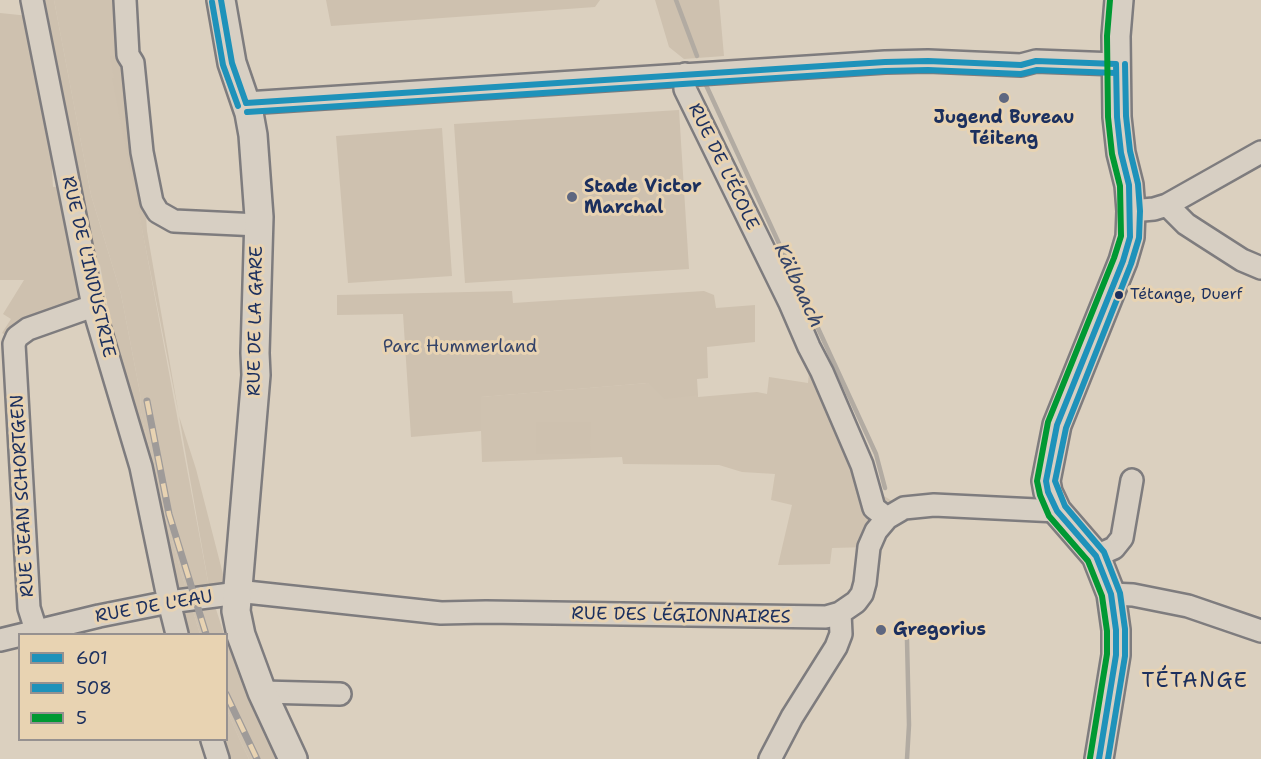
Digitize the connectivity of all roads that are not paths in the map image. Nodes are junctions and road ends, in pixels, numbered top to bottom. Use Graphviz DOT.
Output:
graph roads {
  1 [pos="32,0"];
  2 [pos="125,0"];
  3 [pos="221,0"];
  4 [pos="1119,0"];
  5 [pos="1116,64"];
  6 [pos="685,74"];
  7 [pos="246,103"];
  8 [pos="1261,152"];
  9 [pos="1167,205"];
  10 [pos="1131,211"];
  11 [pos="259,225"];
  12 [pos="1261,268"];
  13 [pos="93,306"];
  14 [pos="1132,480"];
  15 [pos="1057,511"];
  16 [pos="887,518"];
  17 [pos="1096,555"];
  18 [pos="239,592"];
  19 [pos="1111,594"];
  20 [pos="168,602"];
  21 [pos="840,613"];
  22 [pos="36,630"];
  23 [pos="1261,631"];
  24 [pos="25,633"];
  25 [pos="177,633"];
  26 [pos="18,635"];
  27 [pos="0,640"];
  28 [pos="262,692"];
  29 [pos="340,694"];
  30 [pos="212,741"];
  31 [pos="218,759"];
  32 [pos="293,759"];
  33 [pos="770,759"];
  34 [pos="1099,759"];
  1 -- 13 [label="street, RUE DE L'INDUSTRIE"];
  2 -- 11 [label="street, RUE DE LA GARE"];
  3 -- 7 [label="main road"];
  4 -- 5 [label="main road"];
  5 -- 6 [label="street"];
  5 -- 10 [label="main road"];
  6 -- 7 [label="street"];
  6 -- 16 [label="street, RUE DE L'ÉCOLE"];
  7 -- 11 [label="main road"];
  8 -- 9 [label="street"];
  9 -- 10 [label="street"];
  9 -- 12 [label="street"];
  10 -- 15 [label="main road"];
  11 -- 18 [label="main road, RUE DE LA GARE"];
  13 -- 20 [label="street, RUE DE L'INDUSTRIE"];
  13 -- 22 [label="street, RUE JEAN SCHORTGEN"];
  14 -- 17 [label="street"];
  15 -- 16 [label="street"];
  15 -- 17 [label="main road"];
  16 -- 21 [label="street"];
  17 -- 19 [label="main road"];
  18 -- 20 [label="street, RUE DE L'EAU"];
  18 -- 21 [label="street, RUE DES LÉGIONNAIRES"];
  18 -- 28 [label="main road, RUE DE LA GARE"];
  19 -- 23 [label="street"];
  19 -- 34 [label="main road"];
  20 -- 22 [label="street, RUE DE L'EAU"];
  20 -- 25 [label="street, RUE DE L'INDUSTRIE"];
  21 -- 33 [label="street"];
  22 -- 24 [label="street, RUE DE L'EAU"];
  26 -- 27 [label="street, RUE DE L'EAU"];
  28 -- 29 [label="street"];
  28 -- 32 [label="main road, RUE DE LA GARE"];
  30 -- 31 [label="street"];
}
